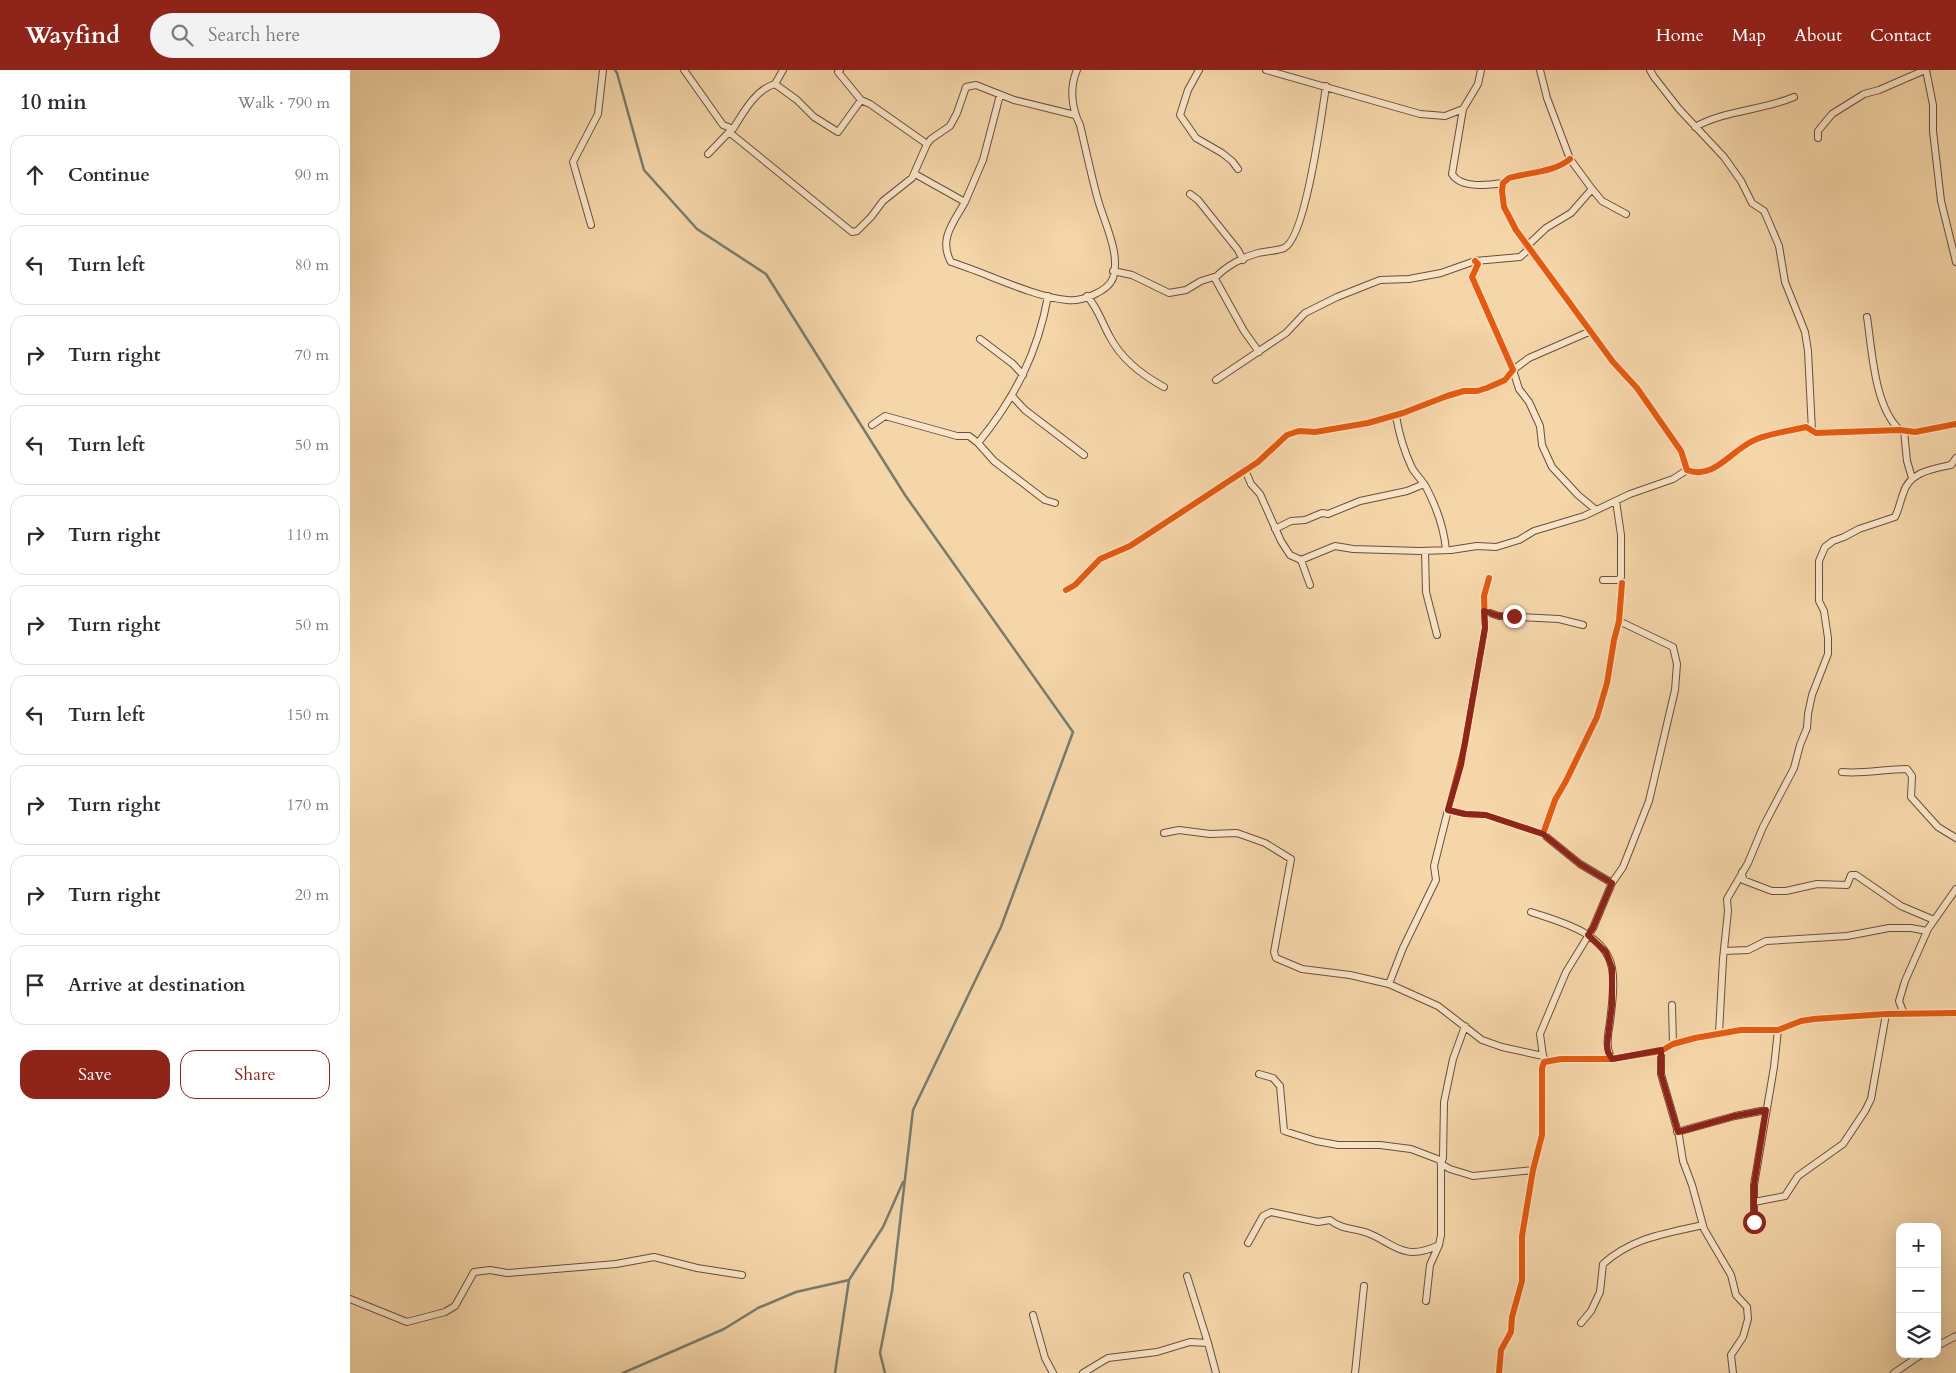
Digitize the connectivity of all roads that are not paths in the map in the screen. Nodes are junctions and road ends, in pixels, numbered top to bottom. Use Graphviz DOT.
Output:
graph roads {
  1 [pos="603,70"];
  2 [pos="684,70"];
  3 [pos="783,70"];
  4 [pos="840,70"];
  5 [pos="1077,70"];
  6 [pos="1199,70"];
  7 [pos="1266,70"];
  8 [pos="1481,70"];
  9 [pos="1540,70"];
  10 [pos="1650,70"];
  11 [pos="1925,70"];
  12 [pos="775,84"];
  13 [pos="1326,86"];
  14 [pos="1000,95"];
  15 [pos="1794,98"];
  16 [pos="861,100"];
  17 [pos="1463,109"];
  18 [pos="1075,115"];
  19 [pos="1695,127"];
  20 [pos="731,130"];
  21 [pos="1818,138"];
  22 [pos="927,144"];
  23 [pos="708,154"];
  24 [pos="1570,159"];
  25 [pos="1238,169"];
  26 [pos="915,174"];
  27 [pos="1504,183"];
  28 [pos="1592,189"];
  29 [pos="1190,194"];
  30 [pos="965,202"];
  31 [pos="1626,214"];
  32 [pos="591,224"];
  33 [pos="1528,248"];
  34 [pos="1243,260"];
  35 [pos="1475,261"];
  36 [pos="1956,262"];
  37 [pos="1113,272"];
  38 [pos="1215,278"];
  39 [pos="1048,296"];
  40 [pos="1087,296"];
  41 [pos="1867,317"];
  42 [pos="1590,331"];
  43 [pos="980,339"];
  44 [pos="1259,352"];
  45 [pos="1513,370"];
  46 [pos="1023,375"];
  47 [pos="1216,380"];
  48 [pos="1164,387"];
  49 [pos="1012,396"];
  50 [pos="1396,416"];
  51 [pos="1956,424"];
  52 [pos="872,425"];
  53 [pos="1902,430"];
  54 [pos="1812,431"];
  55 [pos="978,443"];
  56 [pos="1084,455"];
  57 [pos="1956,458"];
  58 [pos="1245,470"];
  59 [pos="1686,470"];
  60 [pos="1912,478"];
  61 [pos="1424,484"];
  62 [pos="1616,500"];
  63 [pos="1056,503"];
  64 [pos="1596,510"];
  65 [pos="1275,529"];
  66 [pos="1446,550"];
  67 [pos="1424,551"];
  68 [pos="1301,560"];
  69 [pos="1489,578"];
  70 [pos="1603,580"];
  71 [pos="1622,583"];
  72 [pos="1310,585"];
  73 [pos="1066,590"];
  74 [pos="1484,611"];
  75 [pos="1619,621"];
  76 [pos="1583,625"];
  77 [pos="1437,634"];
  78 [pos="1842,772"];
  79 [pos="1448,810"];
  80 [pos="1164,833"];
  81 [pos="1543,834"];
  82 [pos="1956,838"];
  83 [pos="1742,872"];
  84 [pos="1612,883"];
  85 [pos="1956,889"];
  86 [pos="1531,912"];
  87 [pos="1934,920"];
  88 [pos="1927,931"];
  89 [pos="1588,935"];
  90 [pos="1724,951"];
  91 [pos="1389,984"];
  92 [pos="1672,1005"];
  93 [pos="1956,1013"];
  94 [pos="1886,1014"];
  95 [pos="1904,1014"];
  96 [pos="1465,1026"];
  97 [pos="1778,1030"];
  98 [pos="1719,1033"];
  99 [pos="1673,1044"];
  100 [pos="1661,1050"];
  101 [pos="1544,1059"];
  102 [pos="1612,1059"];
  103 [pos="1259,1074"];
  104 [pos="1766,1110"];
  105 [pos="1678,1132"];
  106 [pos="1441,1164"];
  107 [pos="1533,1170"];
  108 [pos="1754,1202"];
  109 [pos="1754,1222"];
  110 [pos="1703,1225"];
  111 [pos="1248,1242"];
  112 [pos="1439,1245"];
  113 [pos="742,1275"];
  114 [pos="1187,1276"];
  115 [pos="1364,1286"];
  116 [pos="350,1299"];
  117 [pos="1426,1301"];
  118 [pos="1033,1315"];
  119 [pos="1581,1323"];
  120 [pos="1956,1336"];
  121 [pos="1208,1343"];
  122 [pos="1941,1344"];
  123 [pos="1916,1358"];
  124 [pos="1053,1373"];
  125 [pos="1082,1373"];
  126 [pos="1216,1373"];
  127 [pos="1355,1373"];
  128 [pos="1498,1373"];
  129 [pos="1733,1373"];
  130 [pos="1894,1373"];
  1 -- 32 [label="street"];
  2 -- 20 [label="street"];
  3 -- 12 [label="street"];
  4 -- 16 [label="street"];
  5 -- 18 [label="street"];
  6 -- 25 [label="street"];
  7 -- 13 [label="street"];
  8 -- 17 [label="street"];
  9 -- 24 [label="street"];
  10 -- 19 [label="street"];
  11 -- 21 [label="street"];
  11 -- 36 [label="street"];
  12 -- 16 [label="street"];
  12 -- 20 [label="street"];
  13 -- 17 [label="street"];
  13 -- 34 [label="street"];
  14 -- 18 [label="street"];
  14 -- 22 [label="street"];
  14 -- 30 [label="street"];
  15 -- 19 [label="street"];
  16 -- 22 [label="street"];
  17 -- 27 [label="street"];
  18 -- 37 [label="street"];
  19 -- 54 [label="street"];
  20 -- 23 [label="street"];
  20 -- 26 [label="street"];
  22 -- 26 [label="street"];
  24 -- 27 [label="street"];
  24 -- 28 [label="street"];
  26 -- 30 [label="street"];
  27 -- 33 [label="street"];
  28 -- 31 [label="street"];
  28 -- 33 [label="street"];
  29 -- 34 [label="street"];
  30 -- 39 [label="street"];
  33 -- 35 [label="street"];
  33 -- 42 [label="street"];
  34 -- 38 [label="street"];
  35 -- 44 [label="street"];
  35 -- 45 [label="street"];
  37 -- 38 [label="street"];
  37 -- 40 [label="street"];
  38 -- 44 [label="street"];
  39 -- 40 [label="street"];
  39 -- 46 [label="street"];
  40 -- 48 [label="street"];
  41 -- 53 [label="street"];
  42 -- 45 [label="street"];
  42 -- 59 [label="street"];
  43 -- 46 [label="street"];
  44 -- 47 [label="street"];
  45 -- 50 [label="street"];
  45 -- 64 [label="street"];
  46 -- 49 [label="street"];
  49 -- 55 [label="street"];
  49 -- 56 [label="street"];
  50 -- 58 [label="street"];
  50 -- 61 [label="street"];
  51 -- 53 [label="street"];
  52 -- 55 [label="street"];
  53 -- 54 [label="street"];
  53 -- 60 [label="street"];
  54 -- 59 [label="street"];
  55 -- 63 [label="street"];
  57 -- 60 [label="street"];
  58 -- 65 [label="street"];
  58 -- 73 [label="street"];
  59 -- 62 [label="street"];
  60 -- 83 [label="street"];
  61 -- 65 [label="street"];
  61 -- 66 [label="street"];
  62 -- 64 [label="street"];
  62 -- 70 [label="street"];
  64 -- 66 [label="street"];
  65 -- 68 [label="street"];
  66 -- 67 [label="street"];
  67 -- 68 [label="street"];
  67 -- 77 [label="street"];
  68 -- 72 [label="street"];
  69 -- 74 [label="street"];
  71 -- 75 [label="street"];
  74 -- 76 [label="street"];
  74 -- 79 [label="street"];
  75 -- 81 [label="street"];
  75 -- 84 [label="street"];
  78 -- 82 [label="street"];
  79 -- 81 [label="street"];
  79 -- 91 [label="street"];
  80 -- 91 [label="street"];
  81 -- 84 [label="street"];
  83 -- 87 [label="street"];
  83 -- 90 [label="street"];
  84 -- 89 [label="street"];
  85 -- 87 [label="street"];
  86 -- 89 [label="street"];
  87 -- 88 [label="street"];
  88 -- 90 [label="street"];
  88 -- 95 [label="street"];
  89 -- 101 [label="street"];
  89 -- 102 [label="street"];
  90 -- 98 [label="street"];
  91 -- 96 [label="street"];
  92 -- 99 [label="street"];
  93 -- 95 [label="street"];
  94 -- 95 [label="street"];
  94 -- 97 [label="street"];
  94 -- 108 [label="street"];
  96 -- 101 [label="street"];
  96 -- 106 [label="street"];
  97 -- 98 [label="street"];
  97 -- 104 [label="street"];
  98 -- 99 [label="street"];
  99 -- 100 [label="street"];
  100 -- 102 [label="street"];
  100 -- 105 [label="street"];
  101 -- 102 [label="street"];
  101 -- 107 [label="street"];
  103 -- 106 [label="street"];
  104 -- 105 [label="street"];
  104 -- 108 [label="street"];
  105 -- 110 [label="street"];
  106 -- 107 [label="street"];
  106 -- 112 [label="street"];
  107 -- 128 [label="street"];
  108 -- 109 [label="street"];
  110 -- 119 [label="street"];
  110 -- 129 [label="street"];
  111 -- 112 [label="street"];
  112 -- 117 [label="street"];
  113 -- 116 [label="street"];
  114 -- 121 [label="street"];
  115 -- 127 [label="street"];
  118 -- 124 [label="street"];
  120 -- 122 [label="street"];
  121 -- 125 [label="street"];
  121 -- 126 [label="street"];
  123 -- 130 [label="street"];
}
